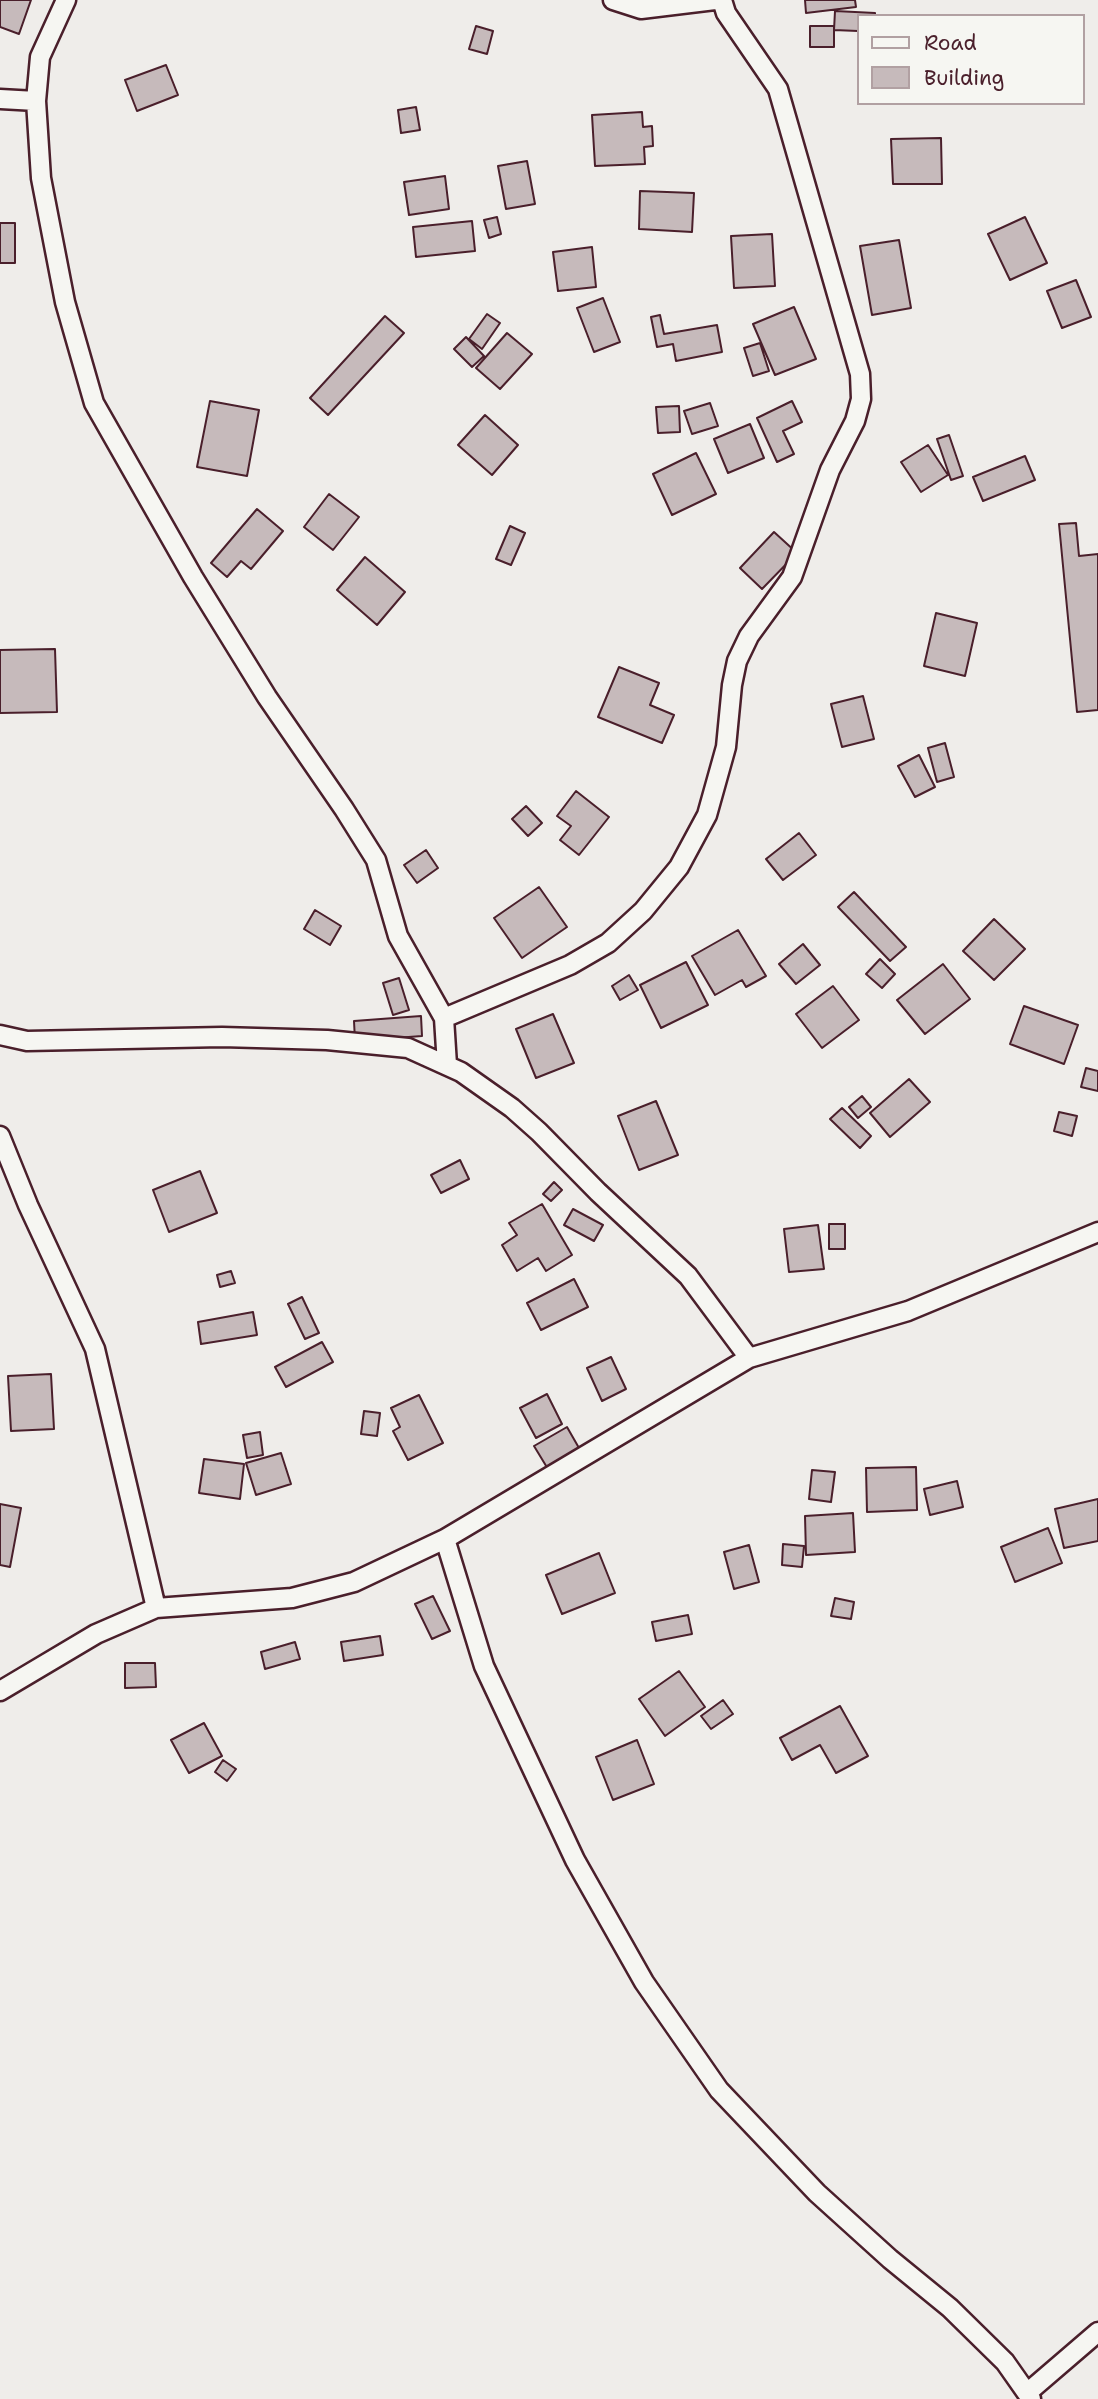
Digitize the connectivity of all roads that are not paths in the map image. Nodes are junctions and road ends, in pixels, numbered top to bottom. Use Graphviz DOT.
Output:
graph roads {
  1 [pos="66,0"];
  2 [pos="612,0"];
  3 [pos="715,0"];
  4 [pos="722,0"];
  5 [pos="0,99"];
  6 [pos="36,101"];
  7 [pos="444,1018"];
  8 [pos="0,1035"];
  9 [pos="447,1065"];
  10 [pos="0,1136"];
  11 [pos="1098,1232"];
  12 [pos="749,1358"];
  13 [pos="445,1539"];
  14 [pos="156,1608"];
  15 [pos="0,1691"];
  16 [pos="1098,2332"];
  17 [pos="1029,2396"];
  1 -- 6 [label="street"];
  2 -- 3 [label="street"];
  4 -- 7 [label="street"];
  5 -- 6 [label="street"];
  6 -- 7 [label="street"];
  7 -- 9 [label="street"];
  8 -- 9 [label="street"];
  9 -- 12 [label="street"];
  10 -- 14 [label="street"];
  11 -- 12 [label="street"];
  12 -- 13 [label="street"];
  13 -- 14 [label="street"];
  13 -- 17 [label="street"];
  14 -- 15 [label="street"];
  16 -- 17 [label="street"];
}
